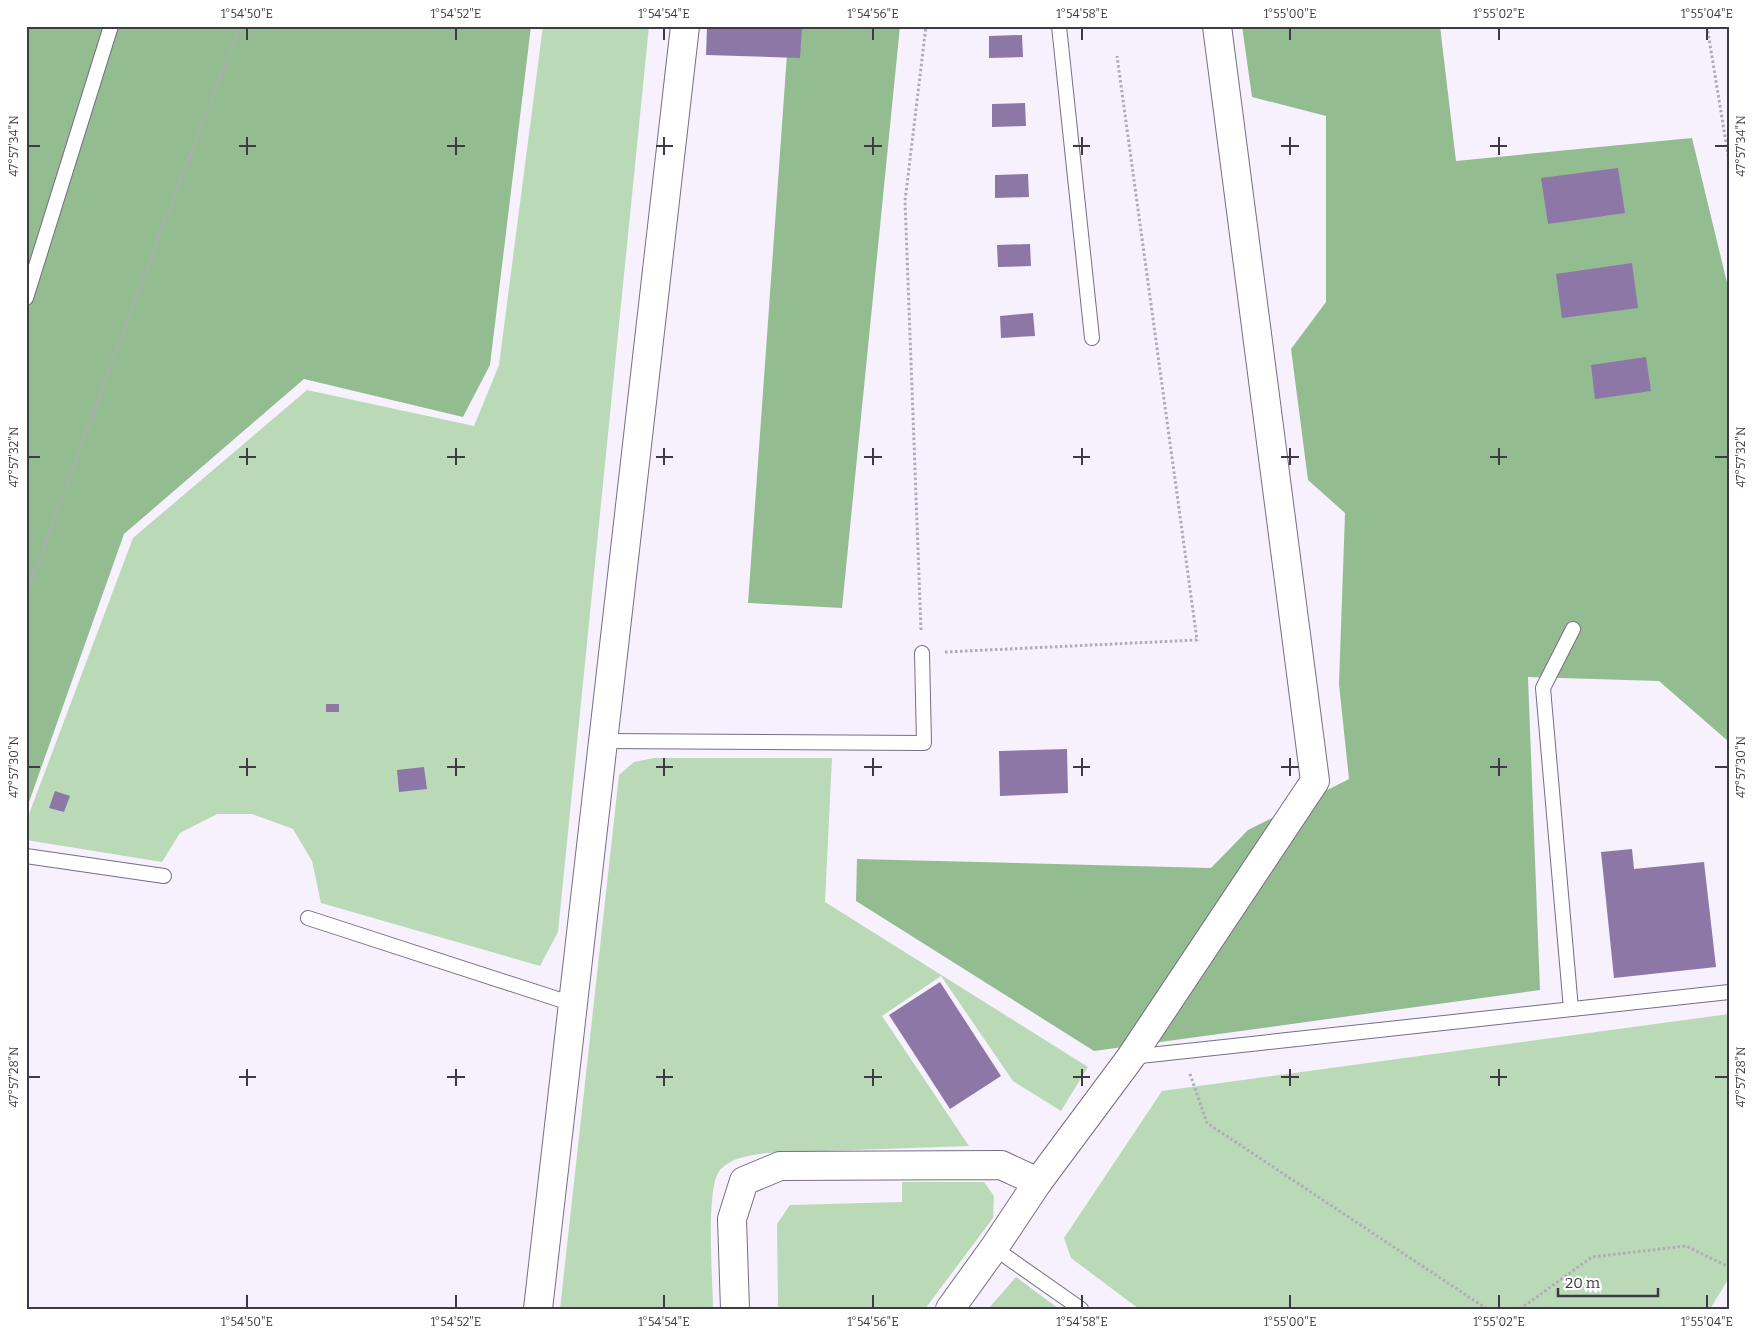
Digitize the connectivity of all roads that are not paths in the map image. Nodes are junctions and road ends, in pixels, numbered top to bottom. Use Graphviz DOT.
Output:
graph roads {
  1 [pos="111,26"];
  2 [pos="685,26"];
  3 [pos="1060,26"];
  4 [pos="1217,26"];
  5 [pos="26,298"];
  6 [pos="1092,338"];
  7 [pos="1573,629"];
  8 [pos="922,653"];
  9 [pos="603,741"];
  10 [pos="26,856"];
  11 [pos="164,876"];
  12 [pos="308,918"];
  13 [pos="1729,992"];
  14 [pos="573,1004"];
  15 [pos="1571,1009"];
  16 [pos="1132,1057"];
  17 [pos="1038,1182"];
  18 [pos="994,1248"];
  19 [pos="538,1309"];
  20 [pos="735,1309"];
  21 [pos="950,1309"];
  22 [pos="1081,1309"];
  1 -- 5 [label="lane"];
  2 -- 9 [label="street"];
  3 -- 6 [label="lane"];
  4 -- 16 [label="street"];
  7 -- 15 [label="lane"];
  8 -- 9 [label="lane"];
  9 -- 14 [label="street"];
  10 -- 11 [label="lane"];
  12 -- 14 [label="lane"];
  13 -- 15 [label="lane"];
  14 -- 19 [label="street"];
  15 -- 16 [label="lane"];
  16 -- 17 [label="street"];
  17 -- 18 [label="street"];
  17 -- 20 [label="street"];
  18 -- 21 [label="street"];
  18 -- 22 [label="lane"];
}
